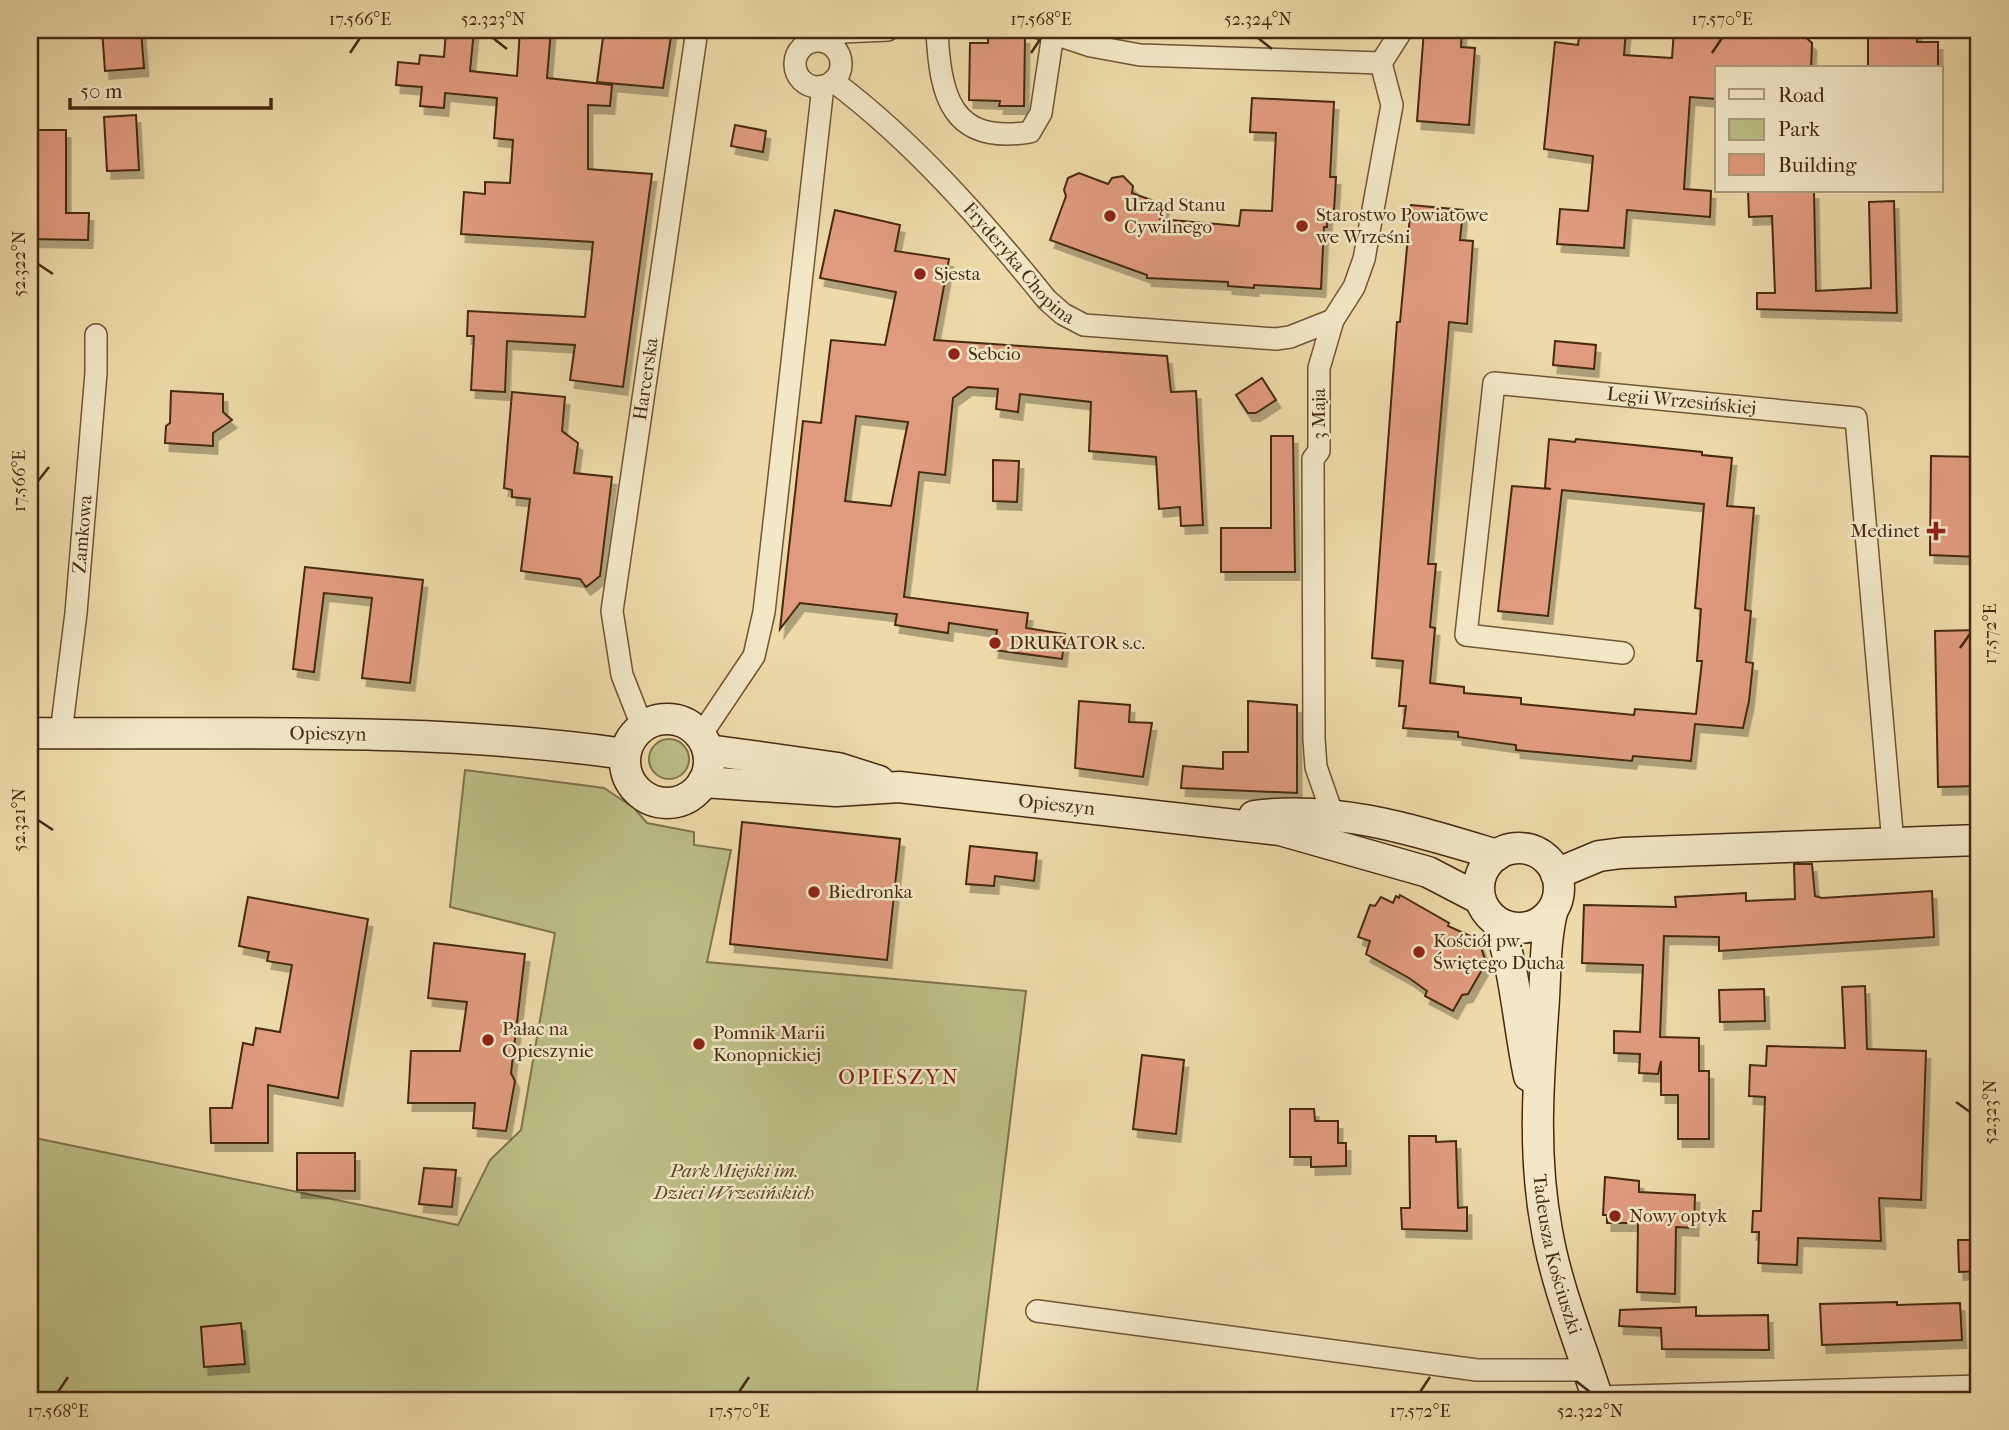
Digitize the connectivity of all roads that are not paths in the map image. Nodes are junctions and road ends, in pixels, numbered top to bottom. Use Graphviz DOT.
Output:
graph roads {
  1 [pos="697,30"];
  2 [pos="888,30"];
  3 [pos="937,30"];
  4 [pos="1402,30"];
  5 [pos="1048,32"];
  6 [pos="820,38"];
  7 [pos="1381,63"];
  8 [pos="828,84"];
  9 [pos="1333,320"];
  10 [pos="96,335"];
  11 [pos="1623,653"];
  12 [pos="642,726"];
  13 [pos="30,733"];
  14 [pos="61,733"];
  15 [pos="704,743"];
  16 [pos="625,754"];
  17 [pos="703,782"];
  18 [pos="899,787"];
  19 [pos="1332,813"];
  20 [pos="1215,821"];
  21 [pos="1979,840"];
  22 [pos="1893,844"];
  23 [pos="1497,855"];
  24 [pos="1556,874"];
  25 [pos="1480,899"];
  26 [pos="1552,912"];
  27 [pos="1498,923"];
  28 [pos="1536,1105"];
  29 [pos="1037,1311"];
  30 [pos="1979,1386"];
  31 [pos="1595,1389"];
  1 -- 12 [label="street, Harcerska"];
  2 -- 6 [label="street"];
  3 -- 5 [label="street"];
  4 -- 7 [label="street"];
  5 -- 7 [label="street"];
  6 -- 8 [label="street"];
  6 -- 8 [label="street"];
  7 -- 9 [label="street, 3 Maja"];
  8 -- 9 [label="street, Fryderyka Chopina"];
  8 -- 15 [label="street"];
  9 -- 19 [label="street, 3 Maja"];
  10 -- 14 [label="street, Zamkowa"];
  11 -- 22 [label="street, Legii Wrzesińskiej"];
  12 -- 15 [label="street"];
  12 -- 16 [label="street"];
  13 -- 14 [label="street, Opieszyn"];
  14 -- 16 [label="street, Opieszyn"];
  15 -- 17 [label="street"];
  15 -- 18 [label="street, Opieszyn"];
  16 -- 17 [label="street"];
  17 -- 18 [label="street, Opieszyn"];
  18 -- 20 [label="street, Opieszyn"];
  19 -- 20 [label="street, Opieszyn"];
  19 -- 23 [label="street, Opieszyn"];
  20 -- 25 [label="street, Opieszyn"];
  21 -- 22 [label="street"];
  22 -- 24 [label="street"];
  23 -- 24 [label="street"];
  23 -- 25 [label="street"];
  24 -- 26 [label="street"];
  25 -- 27 [label="street"];
  26 -- 27 [label="street"];
  26 -- 28 [label="street, Tadeusza Kościuszki"];
  27 -- 28 [label="street, Tadeusza Kościuszki"];
  28 -- 31 [label="street, Tadeusza Kościuszki"];
  29 -- 31 [label="street"];
  30 -- 31 [label="street"];
}
